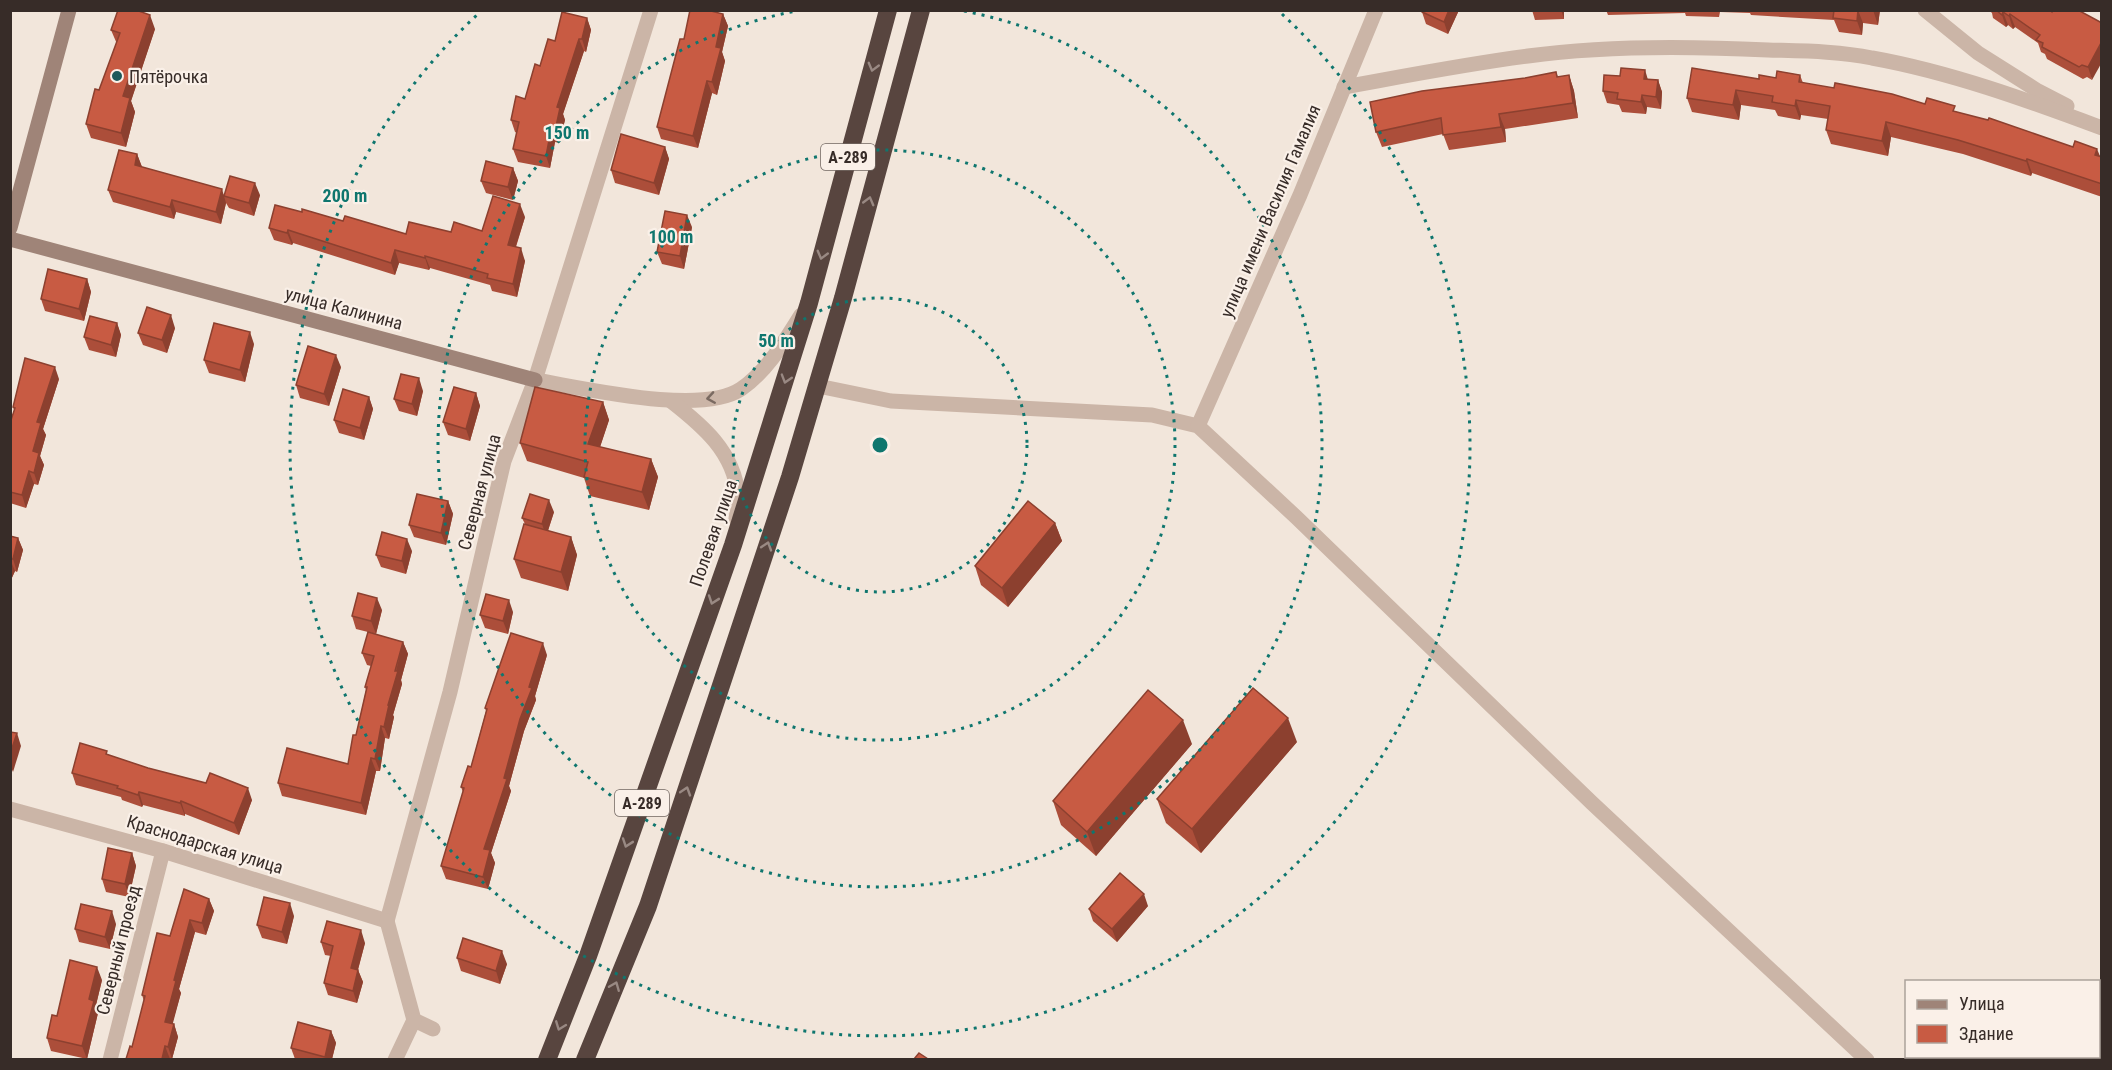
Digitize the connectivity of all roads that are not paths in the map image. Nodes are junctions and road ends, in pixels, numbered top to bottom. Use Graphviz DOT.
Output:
graph roads {
  1 [pos="69,10"];
  2 [pos="651,10"];
  3 [pos="888,10"];
  4 [pos="921,10"];
  5 [pos="1376,10"];
  6 [pos="1926,10"];
  7 [pos="1344,87"];
  8 [pos="2102,126"];
  9 [pos="10,228"];
  10 [pos="10,239"];
  11 [pos="809,303"];
  12 [pos="535,380"];
  13 [pos="818,386"];
  14 [pos="671,401"];
  15 [pos="1198,426"];
  16 [pos="733,545"];
  17 [pos="10,809"];
  18 [pos="163,850"];
  19 [pos="387,921"];
  20 [pos="414,1020"];
  21 [pos="433,1029"];
  22 [pos="110,1059"];
  23 [pos="395,1059"];
  24 [pos="547,1059"];
  25 [pos="585,1059"];
  26 [pos="1868,1059"];
  1 -- 9 [label="street"];
  2 -- 12 [label="street, Северная улица"];
  3 -- 11 [label="highway, Полевая улица / А-289, one-way"];
  13 -- 4 [label="highway, А-289, one-way"];
  5 -- 7 [label="street, улица имени Василия Гамалия"];
  6 -- 8 [label="street"];
  7 -- 8 [label="street"];
  7 -- 15 [label="street, улица имени Василия Гамалия"];
  10 -- 12 [label="street, улица Калинина"];
  11 -- 14 [label="street, А-289, one-way"];
  11 -- 16 [label="highway, Полевая улица / А-289, one-way"];
  12 -- 14 [label="street, улица Калинина"];
  12 -- 19 [label="street, Северная улица"];
  13 -- 15 [label="street"];
  25 -- 13 [label="highway, А-289, one-way"];
  14 -- 16 [label="street, А-289"];
  15 -- 26 [label="street"];
  16 -- 24 [label="highway, Полевая улица / А-289, one-way"];
  17 -- 18 [label="street, Краснодарская улица"];
  18 -- 19 [label="street, Краснодарская улица"];
  18 -- 22 [label="street, Северный проезд"];
  19 -- 20 [label="street"];
  20 -- 21 [label="street"];
  20 -- 23 [label="street"];
}
